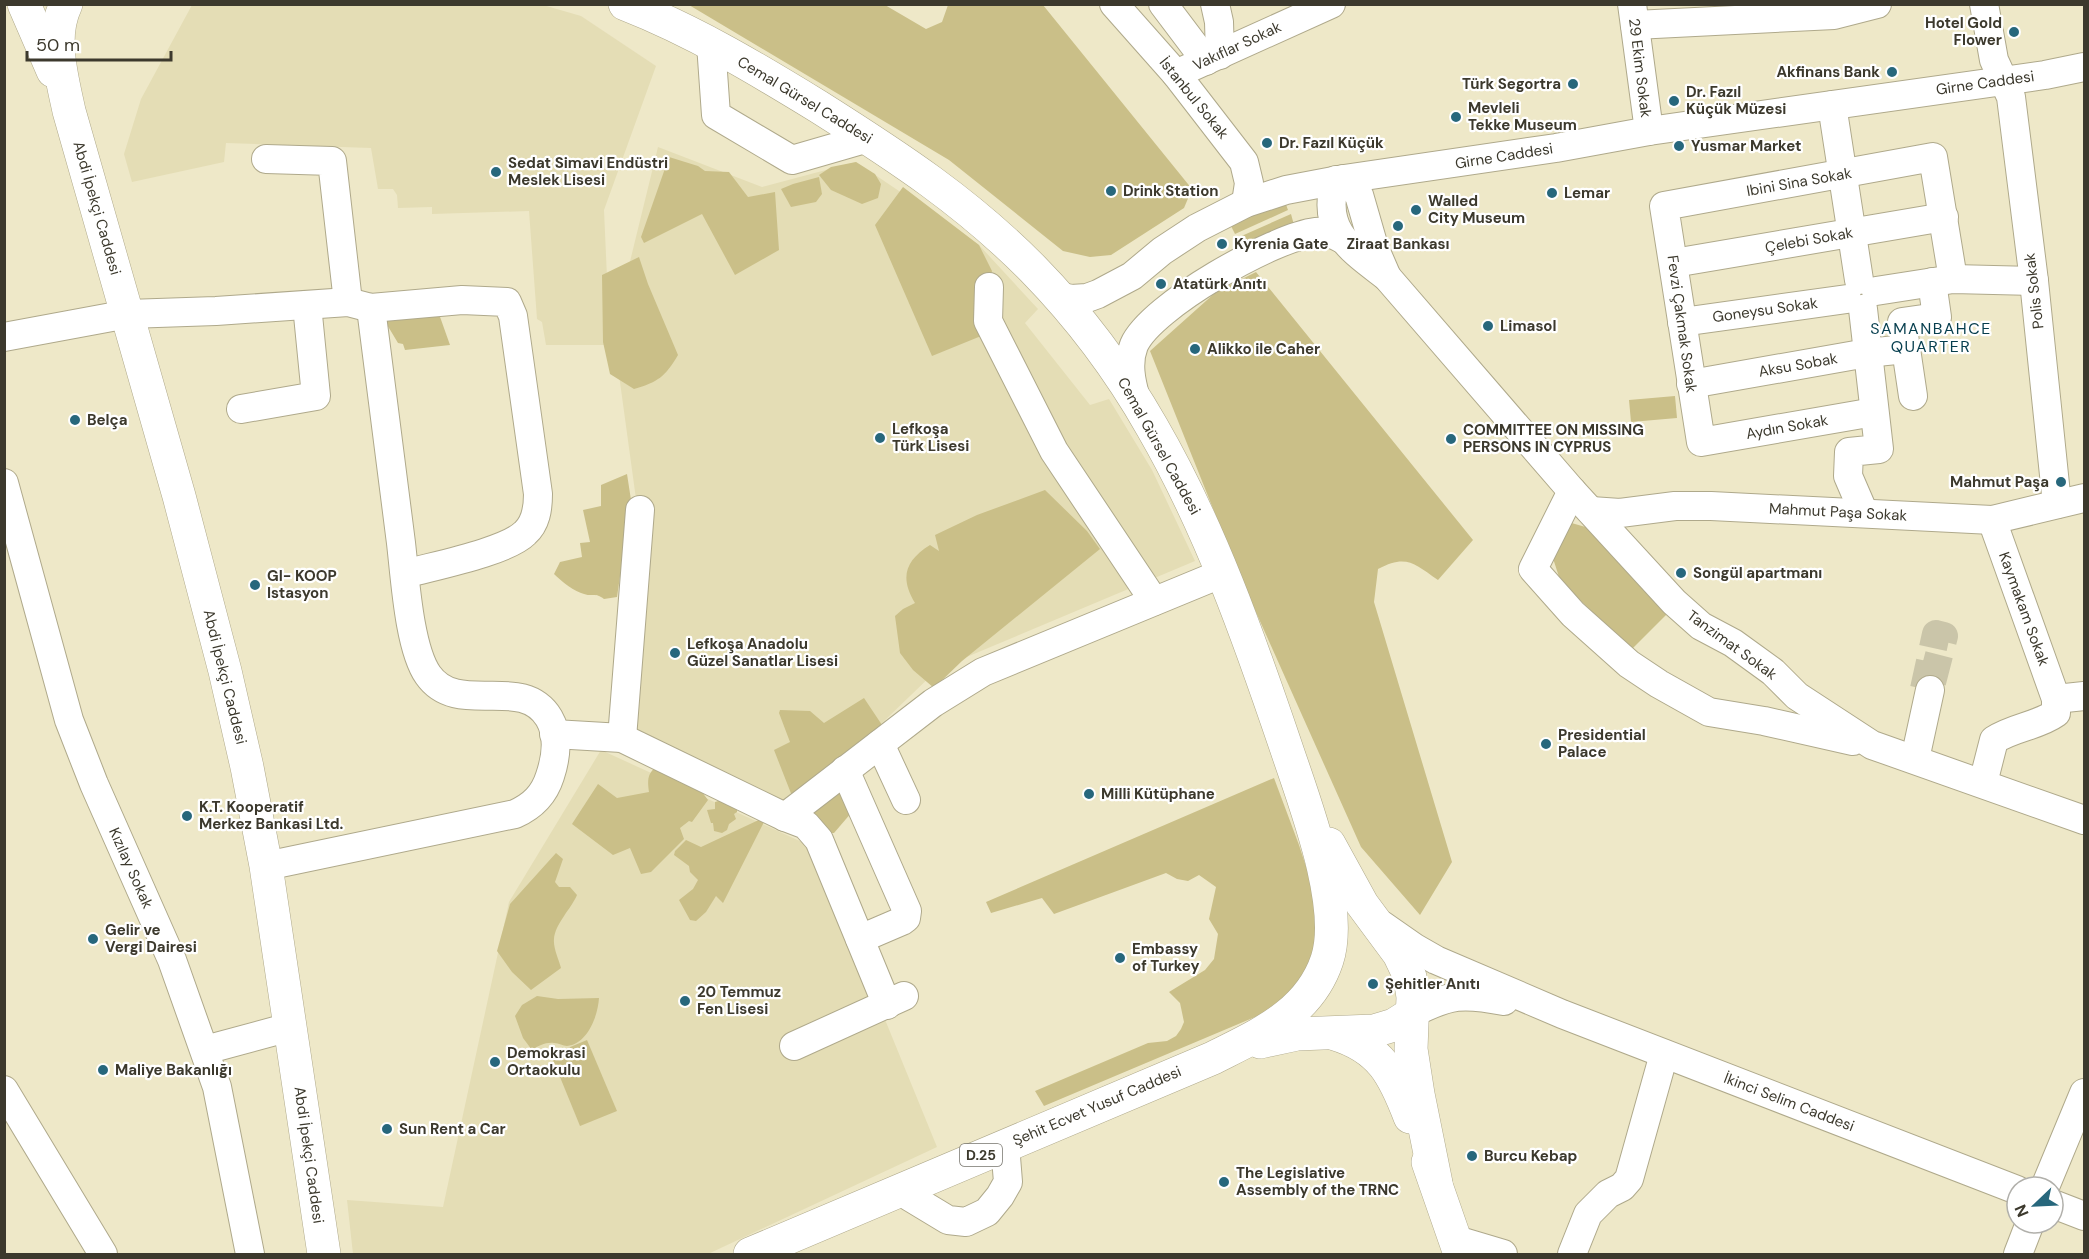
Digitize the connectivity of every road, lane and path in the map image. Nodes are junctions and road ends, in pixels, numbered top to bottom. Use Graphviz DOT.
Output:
graph roads {
  1 [pos="24,4"];
  2 [pos="66,4"];
  3 [pos="625,4"];
  4 [pos="1114,4"];
  5 [pos="1163,4"];
  6 [pos="1215,4"];
  7 [pos="1331,4"];
  8 [pos="1877,4"];
  9 [pos="1984,4"];
  10 [pos="1634,15"];
  11 [pos="711,44"];
  12 [pos="1213,58"];
  13 [pos="2085,68"];
  14 [pos="1176,74"];
  15 [pos="2002,81"];
  16 [pos="1832,105"];
  17 [pos="69,111"];
  18 [pos="1649,131"];
  19 [pos="868,138"];
  20 [pos="266,159"];
  21 [pos="1842,174"];
  22 [pos="1340,180"];
  23 [pos="1246,203"];
  24 [pos="1665,206"];
  25 [pos="1944,217"];
  26 [pos="1851,232"];
  27 [pos="1342,239"];
  28 [pos="1674,263"];
  29 [pos="1387,277"];
  30 [pos="1943,280"];
  31 [pos="2034,281"];
  32 [pos="989,287"];
  33 [pos="1861,295"];
  34 [pos="1058,296"];
  35 [pos="307,305"];
  36 [pos="359,305"];
  37 [pos="128,314"];
  38 [pos="1682,322"];
  39 [pos="4,337"];
  40 [pos="1906,349"];
  41 [pos="1867,353"];
  42 [pos="1691,384"];
  43 [pos="1913,396"];
  44 [pos="1137,401"];
  45 [pos="241,409"];
  46 [pos="1874,412"];
  47 [pos="1701,442"];
  48 [pos="4,483"];
  49 [pos="2085,498"];
  50 [pos="1581,501"];
  51 [pos="2056,504"];
  52 [pos="639,510"];
  53 [pos="1864,513"];
  54 [pos="1992,520"];
  55 [pos="1223,573"];
  56 [pos="405,574"];
  57 [pos="1154,601"];
  58 [pos="1778,677"];
  59 [pos="1927,689"];
  60 [pos="2085,696"];
  61 [pos="2056,699"];
  62 [pos="1770,722"];
  63 [pos="554,734"];
  64 [pos="622,738"];
  65 [pos="880,744"];
  66 [pos="1872,745"];
  67 [pos="1911,758"];
  68 [pos="1292,766"];
  69 [pos="845,770"];
  70 [pos="1983,783"];
  71 [pos="906,800"];
  72 [pos="784,817"];
  73 [pos="2085,820"];
  74 [pos="266,866"];
  75 [pos="1376,920"];
  76 [pos="860,939"];
  77 [pos="1320,977"];
  78 [pos="1413,1013"];
  79 [pos="1562,1014"];
  80 [pos="290,1027"];
  81 [pos="1335,1034"];
  82 [pos="794,1046"];
  83 [pos="205,1050"];
  84 [pos="1664,1054"];
  85 [pos="1213,1058"];
  86 [pos="4,1090"];
  87 [pos="2085,1093"];
  88 [pos="1005,1145"];
  89 [pos="2049,1175"];
  90 [pos="1436,1183"];
  91 [pos="2005,1185"];
  92 [pos="900,1191"];
  93 [pos="2065,1208"];
  94 [pos="2085,1216"];
  95 [pos="2025,1235"];
  96 [pos="1458,1247"];
  97 [pos="103,1254"];
  98 [pos="250,1254"];
  99 [pos="324,1254"];
  100 [pos="750,1254"];
  101 [pos="1503,1254"];
  102 [pos="1572,1254"];
  103 [pos="2018,1254"];
  1 -- 17 [label="main road, Abdi İpekçi Caddesi"];
  2 -- 17 [label="main road, Abdi İpekçi Caddesi"];
  3 -- 11 [label="main road, Cemal Gürsel Caddesi / D.25"];
  4 -- 14 [label="street, İstanbul Sokak"];
  5 -- 12 [label="street"];
  6 -- 12 [label="street"];
  7 -- 12 [label="street, Vakıflar Sokak"];
  8 -- 10 [label="street"];
  9 -- 15 [label="street, Polis Sokak"];
  10 -- 18 [label="street, 29 Ekim Sokak"];
  11 -- 19 [label="main road, Cemal Gürsel Caddesi / D.25"];
  11 -- 19 [label="street"];
  12 -- 14 [label="street, Vakıflar Sokak"];
  13 -- 15 [label="street, Girne Caddesi"];
  14 -- 23 [label="street, İstanbul Sokak"];
  15 -- 16 [label="street, Girne Caddesi"];
  15 -- 31 [label="street, Polis Sokak"];
  16 -- 18 [label="street, Girne Caddesi"];
  16 -- 21 [label="street"];
  17 -- 37 [label="main road, Abdi İpekçi Caddesi"];
  18 -- 22 [label="street, Girne Caddesi"];
  19 -- 34 [label="main road, Cemal Gürsel Caddesi / D.25"];
  20 -- 36 [label="street"];
  21 -- 24 [label="street, Ibini Sina Sokak"];
  21 -- 25 [label="street, Ibini Sina Sokak"];
  21 -- 26 [label="street"];
  22 -- 23 [label="street, Girne Caddesi"];
  22 -- 27 [label="street, Tanzimat Sokak"];
  22 -- 29 [label="street, Tanzimat Sokak"];
  23 -- 34 [label="street, Girne Caddesi"];
  24 -- 28 [label="street, Fevzi Çakmak Sokak"];
  25 -- 26 [label="street, Çelebi Sokak"];
  25 -- 30 [label="street"];
  26 -- 28 [label="street, Çelebi Sokak"];
  26 -- 33 [label="street"];
  27 -- 29 [label="street, Tanzimat Sokak"];
  27 -- 44 [label="street"];
  28 -- 38 [label="street, Fevzi Çakmak Sokak"];
  29 -- 50 [label="street, Tanzimat Sokak"];
  30 -- 31 [label="street, Goneysu Sokak"];
  30 -- 33 [label="street, Goneysu Sokak"];
  30 -- 40 [label="street"];
  31 -- 51 [label="street, Polis Sokak"];
  32 -- 57 [label="street"];
  33 -- 38 [label="street, Goneysu Sokak"];
  33 -- 41 [label="street"];
  34 -- 44 [label="main road, Cemal Gürsel Caddesi / D.25"];
  35 -- 36 [label="street"];
  35 -- 37 [label="street"];
  35 -- 45 [label="street"];
  36 -- 56 [label="street"];
  36 -- 56 [label="street"];
  37 -- 39 [label="street"];
  37 -- 74 [label="main road, Abdi İpekçi Caddesi"];
  38 -- 42 [label="street, Fevzi Çakmak Sokak"];
  40 -- 41 [label="street, Aksu Sobak"];
  40 -- 43 [label="street"];
  41 -- 42 [label="street, Aksu Sobak"];
  41 -- 46 [label="street"];
  42 -- 47 [label="street, Fevzi Çakmak Sokak"];
  44 -- 55 [label="main road, Cemal Gürsel Caddesi / D.25"];
  46 -- 47 [label="street, Aydın Sokak"];
  46 -- 53 [label="street"];
  48 -- 83 [label="street, Kızılay Sokak"];
  49 -- 51 [label="street, Mahmut Paşa Sokak"];
  50 -- 53 [label="street, Mahmut Paşa Sokak"];
  50 -- 58 [label="street, Tanzimat Sokak"];
  50 -- 62 [label="street"];
  51 -- 54 [label="street, Mahmut Paşa Sokak"];
  52 -- 64 [label="street"];
  53 -- 54 [label="street, Mahmut Paşa Sokak"];
  54 -- 61 [label="street, Kaymakam Sokak"];
  55 -- 57 [label="street"];
  55 -- 68 [label="main road, Cemal Gürsel Caddesi / D.25"];
  56 -- 63 [label="street"];
  57 -- 65 [label="street"];
  58 -- 62 [label="street"];
  58 -- 66 [label="street, Tanzimat Sokak"];
  59 -- 67 [label="street"];
  60 -- 61 [label="street"];
  61 -- 70 [label="street"];
  62 -- 66 [label="street"];
  63 -- 64 [label="street"];
  63 -- 74 [label="street"];
  64 -- 72 [label="street"];
  65 -- 69 [label="street"];
  65 -- 71 [label="street"];
  66 -- 67 [label="street, Tanzimat Sokak"];
  67 -- 70 [label="street, Tanzimat Sokak"];
  68 -- 75 [label="main road, Cemal Gürsel Caddesi"];
  68 -- 77 [label="main road, Cemal Gürsel Caddesi / D.25"];
  69 -- 72 [label="street"];
  69 -- 76 [label="street"];
  70 -- 73 [label="street, Tanzimat Sokak"];
  72 -- 76 [label="street"];
  74 -- 80 [label="main road, Abdi İpekçi Caddesi"];
  75 -- 78 [label="main road, Cemal Gürsel Caddesi"];
  75 -- 79 [label="street, İkinci Selim Caddesi"];
  76 -- 82 [label="street"];
  77 -- 85 [label="main road, Şehit Ecvet Yusuf Caddesi / D.25"];
  78 -- 79 [label="street, İkinci Selim Caddesi"];
  78 -- 81 [label="main road, Şehit Ecvet Yusuf Caddesi"];
  78 -- 90 [label="main road, Cemal Gürsel Caddesi"];
  79 -- 84 [label="street, İkinci Selim Caddesi"];
  80 -- 83 [label="street"];
  80 -- 99 [label="main road, Abdi İpekçi Caddesi"];
  81 -- 85 [label="main road, Şehit Ecvet Yusuf Caddesi"];
  81 -- 90 [label="main road"];
  83 -- 98 [label="street, Kızılay Sokak"];
  84 -- 91 [label="street, İkinci Selim Caddesi"];
  84 -- 102 [label="street"];
  85 -- 88 [label="main road, Şehit Ecvet Yusuf Caddesi / D.25"];
  86 -- 97 [label="street"];
  87 -- 89 [label="street"];
  88 -- 92 [label="main road, Şehit Ecvet Yusuf Caddesi / D.25"];
  88 -- 92 [label="street"];
  90 -- 96 [label="main road"];
  92 -- 100 [label="main road, Şehit Ecvet Yusuf Caddesi / D.25"];
  93 -- 94 [label="street"];
  95 -- 103 [label="street"];
  96 -- 101 [label="street"];
}
